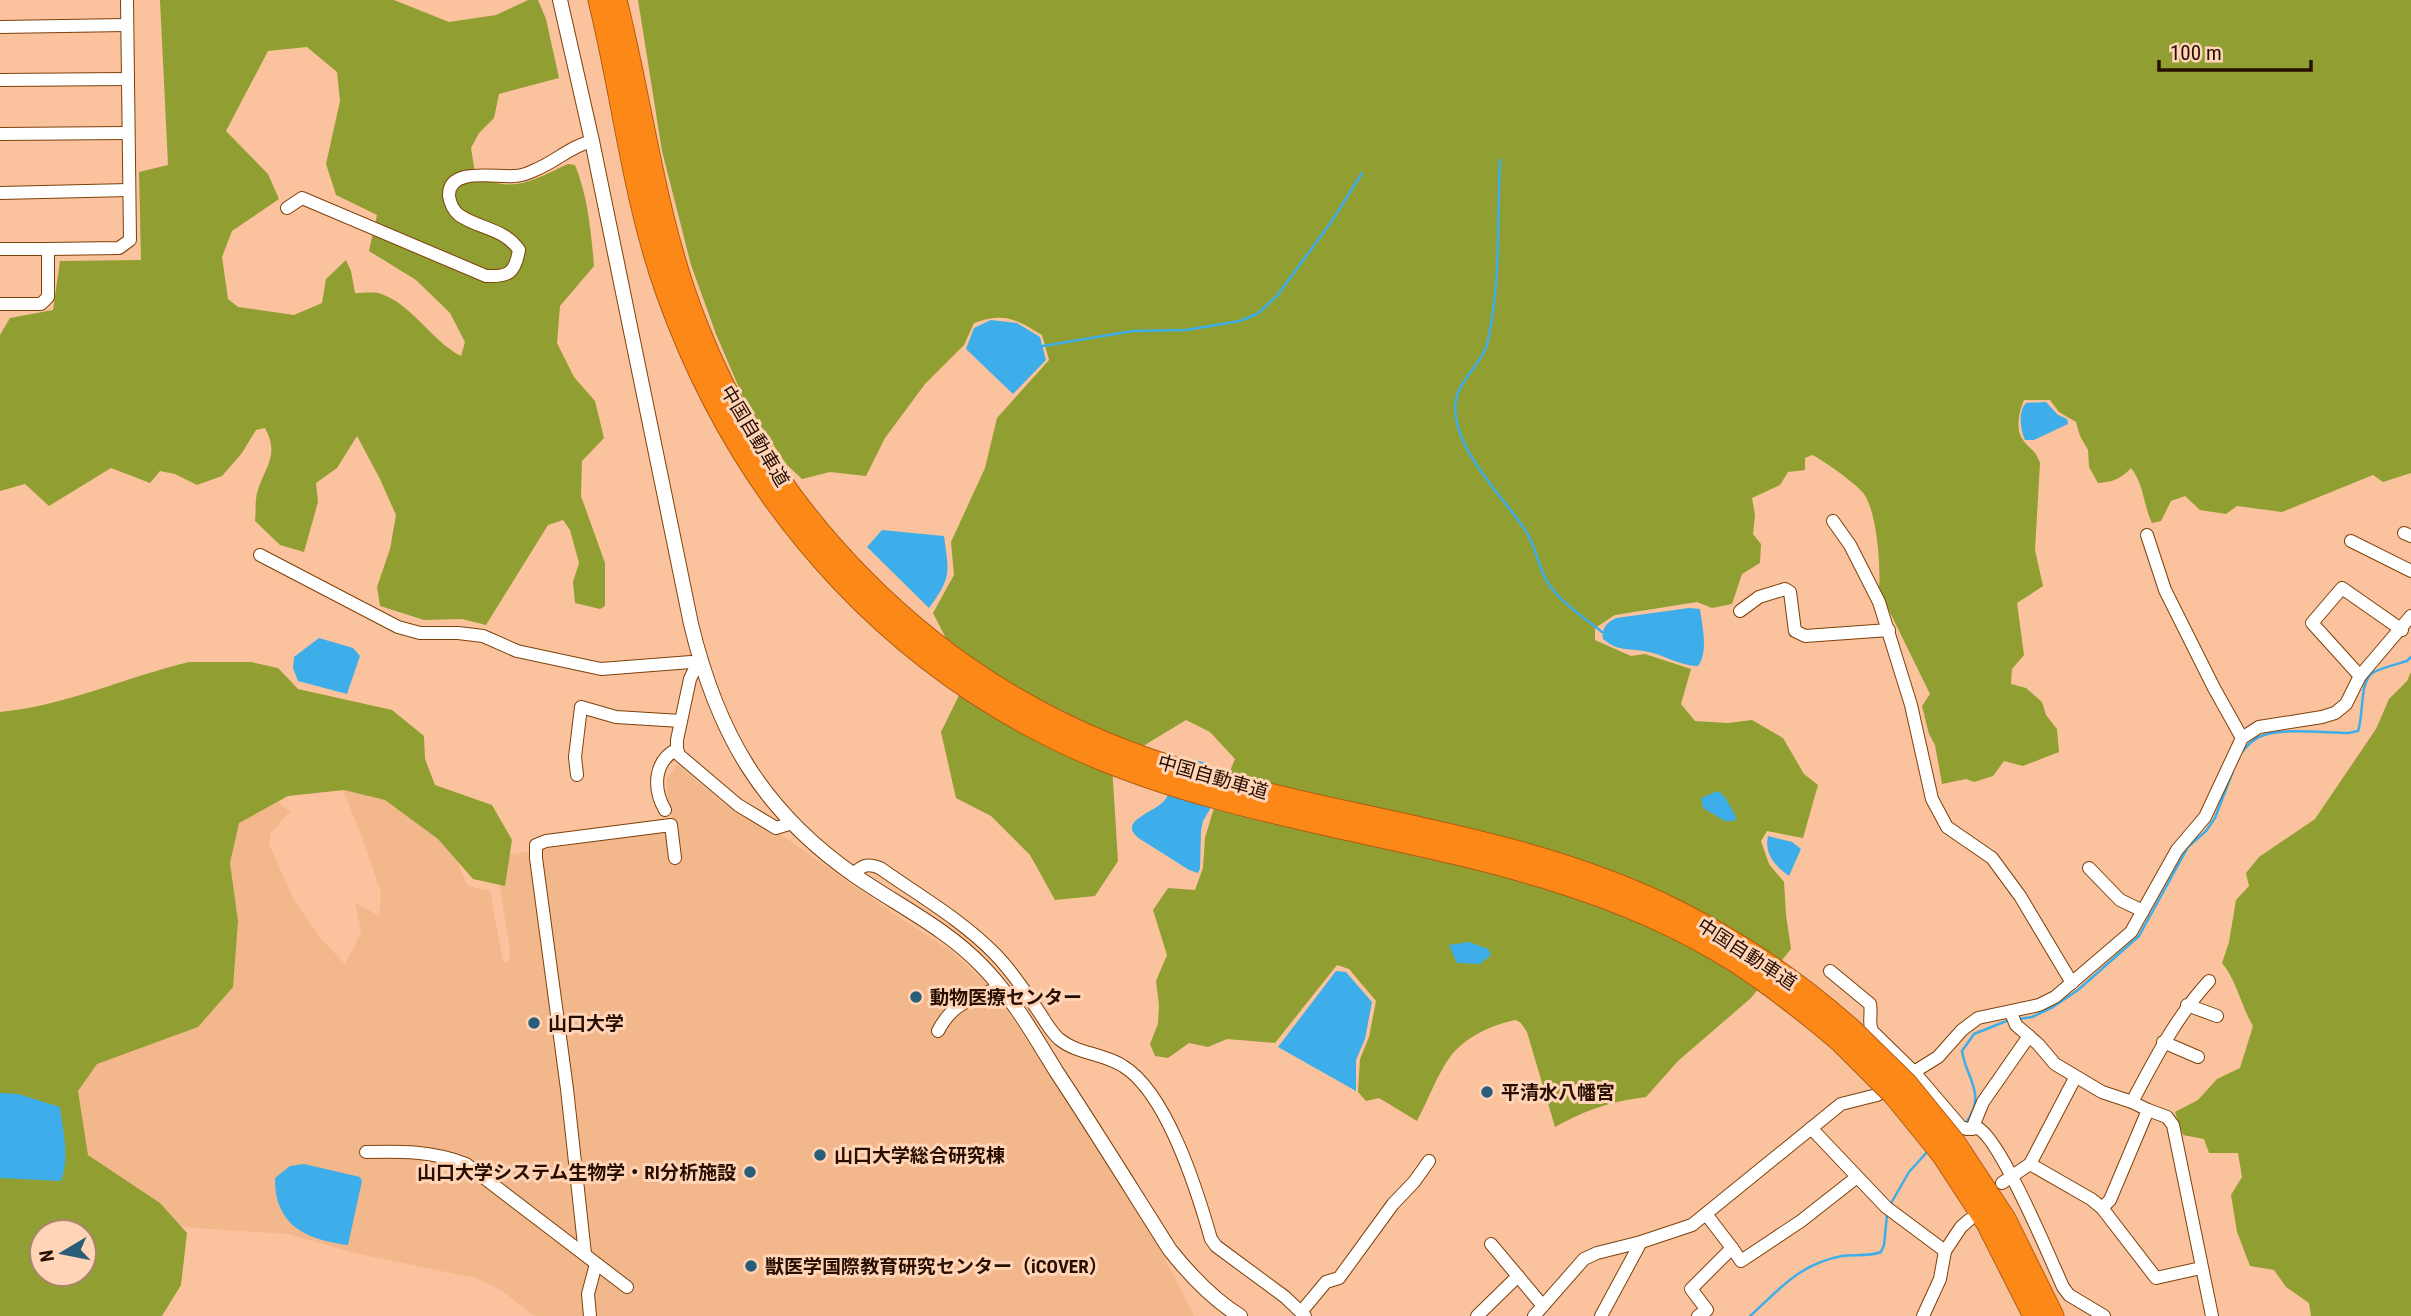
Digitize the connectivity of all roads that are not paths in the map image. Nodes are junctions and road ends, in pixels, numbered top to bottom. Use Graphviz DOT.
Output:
graph roads {
  1 [pos="127,0"];
  2 [pos="560,0"];
  3 [pos="598,0"];
  4 [pos="616,0"];
  5 [pos="127,25"];
  6 [pos="0,27"];
  7 [pos="128,79"];
  8 [pos="0,80"];
  9 [pos="128,133"];
  10 [pos="0,134"];
  11 [pos="592,141"];
  12 [pos="129,190"];
  13 [pos="0,193"];
  14 [pos="287,208"];
  15 [pos="0,249"];
  16 [pos="48,249"];
  17 [pos="0,304"];
  18 [pos="1833,521"];
  19 [pos="2147,535"];
  20 [pos="2351,541"];
  21 [pos="260,555"];
  22 [pos="2411,571"];
  23 [pos="1740,611"];
  24 [pos="2411,616"];
  25 [pos="1889,630"];
  26 [pos="2402,630"];
  27 [pos="699,664"];
  28 [pos="2360,676"];
  29 [pos="681,721"];
  30 [pos="2242,738"];
  31 [pos="677,749"];
  32 [pos="1161,772"];
  33 [pos="577,775"];
  34 [pos="665,810"];
  35 [pos="792,822"];
  36 [pos="675,858"];
  37 [pos="2089,868"];
  38 [pos="853,874"];
  39 [pos="2143,911"];
  40 [pos="1830,971"];
  41 [pos="2209,981"];
  42 [pos="2072,983"];
  43 [pos="1000,987"];
  44 [pos="2187,1005"];
  45 [pos="2217,1016"];
  46 [pos="2013,1018"];
  47 [pos="938,1031"];
  48 [pos="2028,1036"];
  49 [pos="2163,1042"];
  50 [pos="2198,1057"];
  51 [pos="1914,1072"];
  52 [pos="2075,1077"];
  53 [pos="2132,1102"];
  54 [pos="2148,1110"];
  55 [pos="1811,1128"];
  56 [pos="1972,1129"];
  57 [pos="1948,1149"];
  58 [pos="366,1152"];
  59 [pos="1429,1161"];
  60 [pos="2030,1164"];
  61 [pos="1857,1177"];
  62 [pos="2007,1179"];
  63 [pos="2102,1208"];
  64 [pos="1706,1214"];
  65 [pos="2005,1219"];
  66 [pos="1969,1220"];
  67 [pos="1641,1242"];
  68 [pos="1490,1244"];
  69 [pos="1731,1248"];
  70 [pos="1945,1251"];
  71 [pos="584,1254"];
  72 [pos="596,1265"];
  73 [pos="2201,1268"];
  74 [pos="1518,1276"];
  75 [pos="627,1287"];
  76 [pos="1538,1311"];
  77 [pos="1223,1312"];
  78 [pos="1303,1314"];
  79 [pos="590,1316"];
  80 [pos="1240,1316"];
  81 [pos="1477,1316"];
  82 [pos="1601,1316"];
  83 [pos="1698,1316"];
  84 [pos="1923,1316"];
  85 [pos="2034,1316"];
  86 [pos="2053,1316"];
  87 [pos="2060,1316"];
  88 [pos="2104,1316"];
  89 [pos="2212,1316"];
  1 -- 5 [label="street"];
  2 -- 11 [label="street"];
  3 -- 32 [label="highway, 中国自動車道"];
  4 -- 32 [label="highway, 中国自動車道"];
  5 -- 6 [label="street"];
  5 -- 7 [label="street"];
  7 -- 8 [label="street"];
  7 -- 9 [label="street"];
  9 -- 10 [label="street"];
  9 -- 12 [label="street"];
  11 -- 14 [label="street"];
  11 -- 27 [label="street"];
  12 -- 13 [label="street"];
  12 -- 16 [label="street"];
  15 -- 16 [label="street"];
  16 -- 17 [label="street"];
  18 -- 25 [label="street"];
  19 -- 30 [label="street"];
  20 -- 22 [label="street"];
  21 -- 27 [label="street"];
  23 -- 25 [label="street"];
  24 -- 26 [label="street"];
  25 -- 42 [label="street"];
  26 -- 28 [label="street"];
  26 -- 28 [label="street"];
  27 -- 29 [label="street"];
  27 -- 35 [label="street"];
  28 -- 30 [label="street"];
  29 -- 31 [label="street"];
  29 -- 33 [label="street"];
  30 -- 39 [label="street"];
  31 -- 34 [label="street"];
  31 -- 35 [label="street"];
  32 -- 57 [label="highway, 中国自動車道, bridge"];
  35 -- 38 [label="street"];
  36 -- 71 [label="street"];
  37 -- 39 [label="street"];
  38 -- 43 [label="street"];
  38 -- 78 [label="street"];
  39 -- 42 [label="street"];
  40 -- 51 [label="street"];
  41 -- 44 [label="street"];
  42 -- 46 [label="street"];
  43 -- 47 [label="street"];
  43 -- 77 [label="street"];
  44 -- 45 [label="street"];
  44 -- 49 [label="street"];
  46 -- 48 [label="street"];
  46 -- 51 [label="street"];
  48 -- 52 [label="street"];
  48 -- 56 [label="street"];
  49 -- 50 [label="street"];
  49 -- 53 [label="street"];
  51 -- 55 [label="street"];
  51 -- 56 [label="street"];
  52 -- 53 [label="street"];
  52 -- 60 [label="street"];
  53 -- 54 [label="street"];
  54 -- 63 [label="street"];
  54 -- 73 [label="street"];
  55 -- 61 [label="street"];
  55 -- 64 [label="street"];
  56 -- 62 [label="street"];
  57 -- 65 [label="highway, 中国自動車道"];
  57 -- 85 [label="highway, 中国自動車道"];
  58 -- 71 [label="street"];
  59 -- 78 [label="street"];
  60 -- 62 [label="street"];
  60 -- 63 [label="street"];
  61 -- 69 [label="street"];
  61 -- 70 [label="street"];
  62 -- 88 [label="street"];
  63 -- 73 [label="street"];
  64 -- 67 [label="street"];
  64 -- 69 [label="street"];
  65 -- 86 [label="highway, 中国自動車道"];
  65 -- 87 [label="highway"];
  66 -- 70 [label="street"];
  67 -- 76 [label="street"];
  67 -- 82 [label="street"];
  68 -- 74 [label="street"];
  69 -- 83 [label="street"];
  70 -- 84 [label="street"];
  71 -- 72 [label="street"];
  72 -- 75 [label="street"];
  72 -- 79 [label="street"];
  73 -- 89 [label="street"];
  74 -- 76 [label="street"];
  74 -- 81 [label="street"];
  77 -- 80 [label="street"];
}
